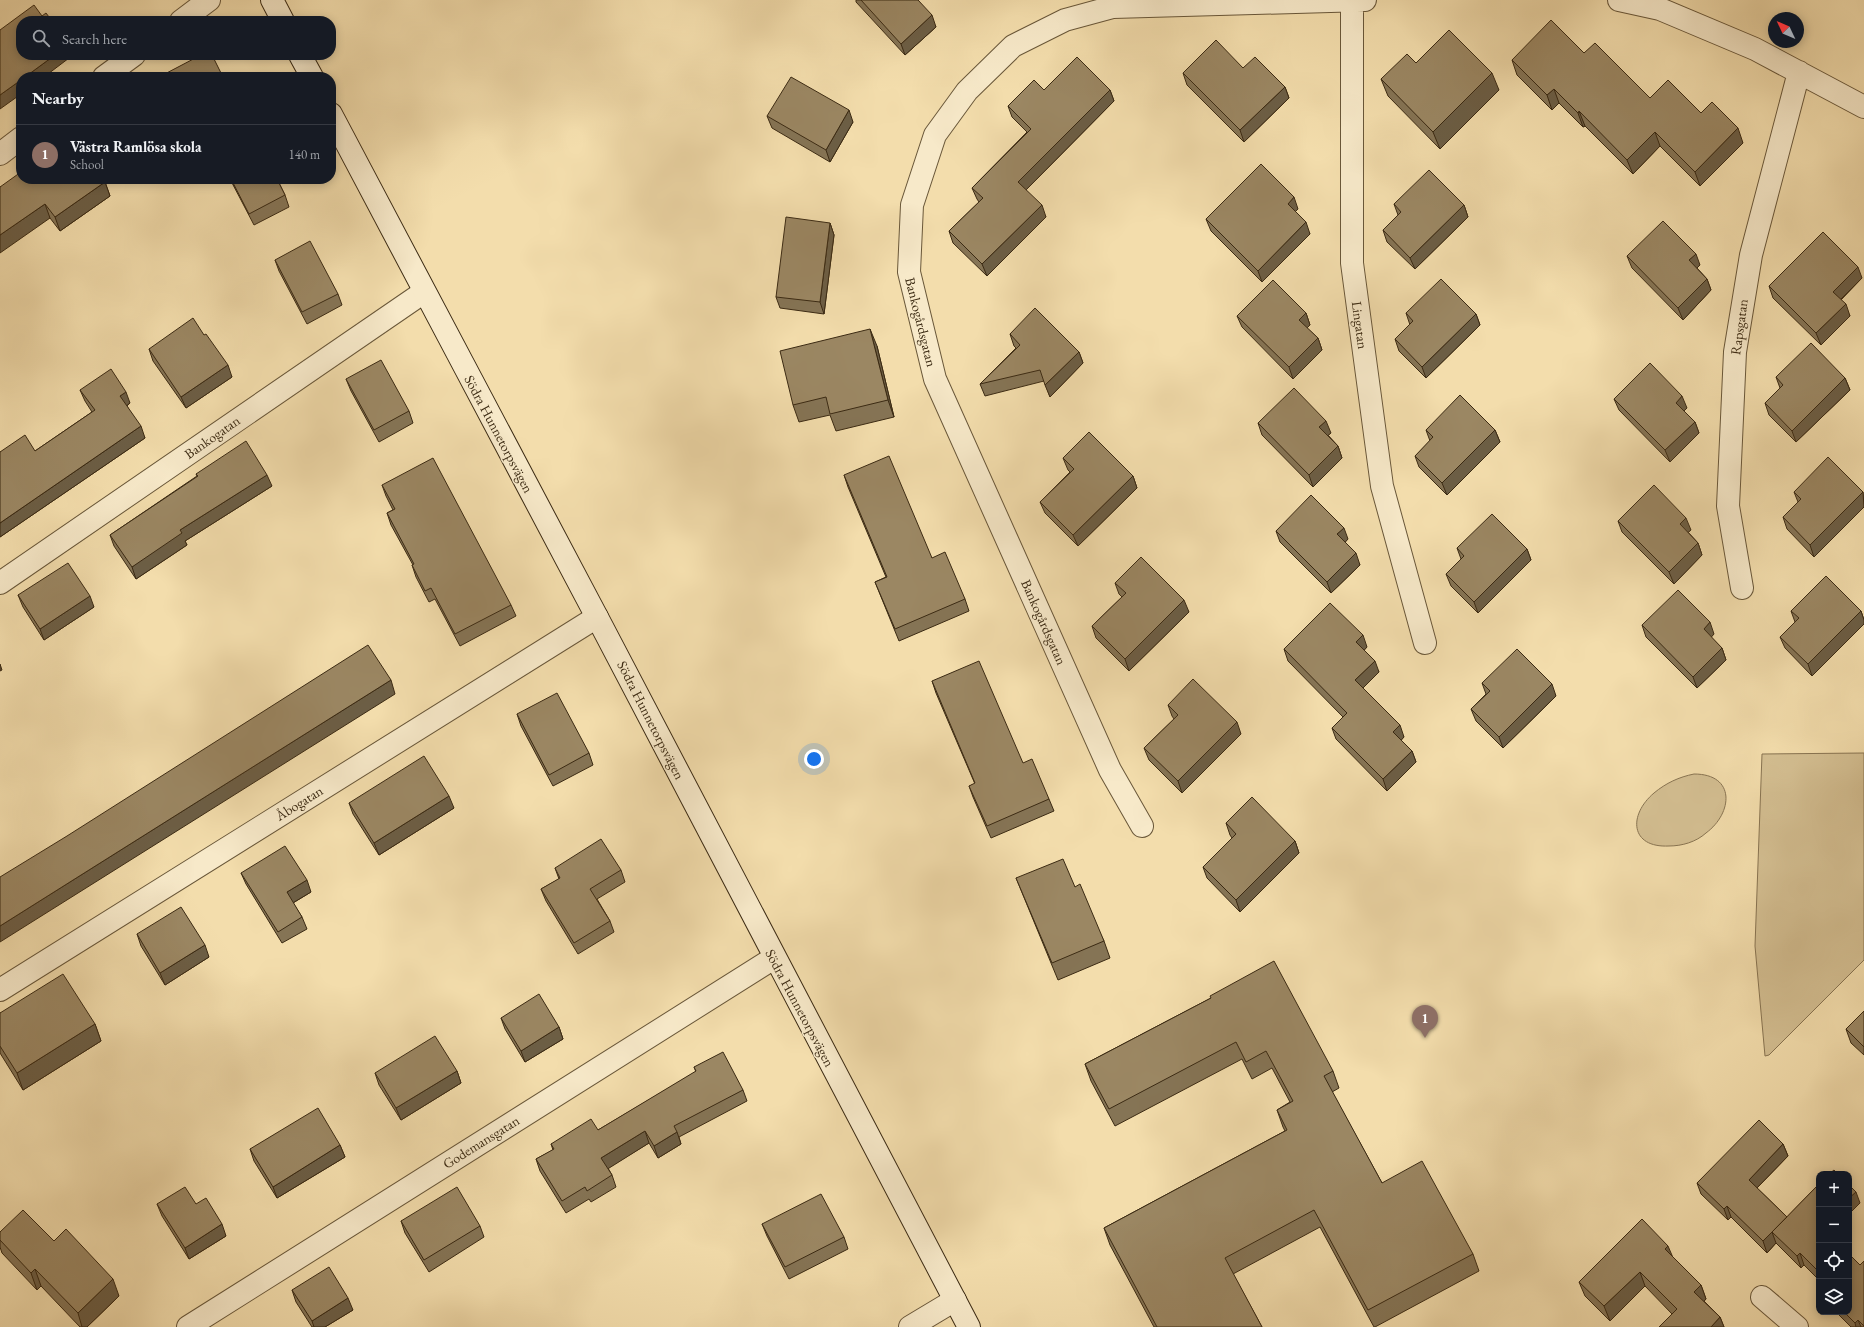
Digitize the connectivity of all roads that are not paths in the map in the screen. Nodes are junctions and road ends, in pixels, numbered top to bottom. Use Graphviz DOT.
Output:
graph roads {
  1 [pos="209,0"];
  2 [pos="272,0"];
  3 [pos="1359,0"];
  4 [pos="1619,0"];
  5 [pos="188,16"];
  6 [pos="280,16"];
  7 [pos="127,60"];
  8 [pos="303,60"];
  9 [pos="111,72"];
  10 [pos="309,72"];
  11 [pos="1799,72"];
  12 [pos="1864,107"];
  13 [pos="336,124"];
  14 [pos="16,142"];
  15 [pos="0,154"];
  16 [pos="424,292"];
  17 [pos="0,583"];
  18 [pos="1742,588"];
  19 [pos="597,617"];
  20 [pos="1425,643"];
  21 [pos="1142,826"];
  22 [pos="774,958"];
  23 [pos="0,990"];
  24 [pos="1762,1297"];
  25 [pos="955,1300"];
  26 [pos="188,1327"];
  27 [pos="910,1327"];
  28 [pos="969,1327"];
  29 [pos="1797,1327"];
  1 -- 5 [label="street"];
  2 -- 6 [label="street"];
  3 -- 20 [label="street, Lingatan"];
  3 -- 21 [label="street, Bankogårdsgatan"];
  4 -- 11 [label="street"];
  7 -- 9 [label="street"];
  8 -- 10 [label="street"];
  11 -- 12 [label="street"];
  11 -- 18 [label="street, Rapsgatan"];
  13 -- 16 [label="street, Södra Hunnetorpsvägen"];
  14 -- 15 [label="street"];
  16 -- 17 [label="street, Bankogatan"];
  16 -- 19 [label="street, Södra Hunnetorpsvägen"];
  19 -- 22 [label="street, Södra Hunnetorpsvägen"];
  19 -- 23 [label="street, Åbogatan"];
  22 -- 25 [label="street, Södra Hunnetorpsvägen"];
  22 -- 26 [label="street, Godemansgatan"];
  24 -- 29 [label="street"];
  25 -- 27 [label="street"];
  25 -- 28 [label="street, Södra Hunnetorpsvägen"];
}
